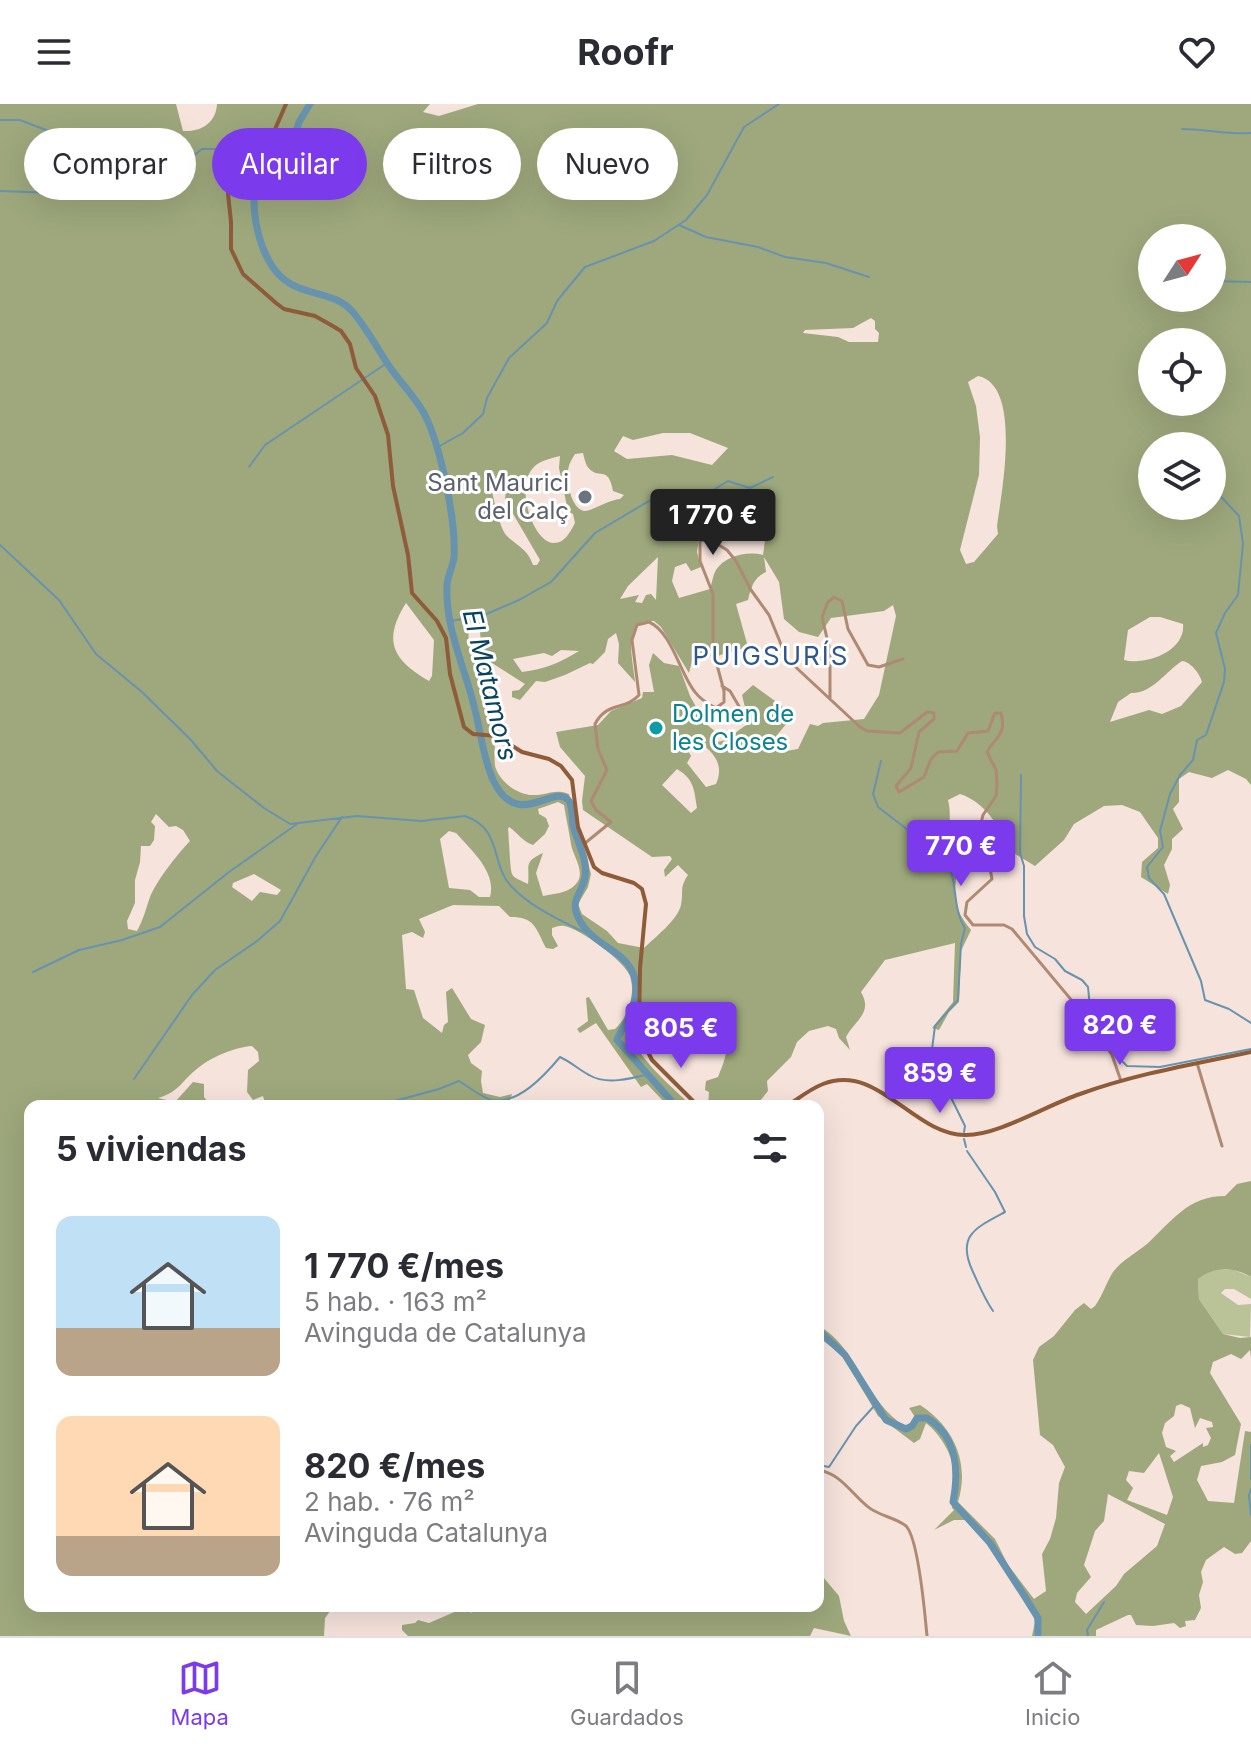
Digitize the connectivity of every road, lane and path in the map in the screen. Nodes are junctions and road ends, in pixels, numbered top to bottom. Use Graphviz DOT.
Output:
graph roads {
  1 [pos="286,104"];
  2 [pos="903,659"];
  3 [pos="722,686"];
  4 [pos="830,699"];
  5 [pos="740,708"];
  6 [pos="584,844"];
  7 [pos="1251,1052"];
  8 [pos="1197,1063"];
  9 [pos="1121,1081"];
  10 [pos="692,1100"];
  11 [pos="797,1100"];
  12 [pos="1222,1146"];
  13 [pos="824,1471"];
  14 [pos="927,1636"];
  1 -- 6 [label="street"];
  2 -- 4 [label="street"];
  3 -- 4 [label="street"];
  3 -- 5 [label="street"];
  3 -- 6 [label="street"];
  4 -- 9 [label="street"];
  6 -- 10 [label="street"];
  7 -- 8 [label="street"];
  8 -- 9 [label="street"];
  8 -- 12 [label="street"];
  9 -- 11 [label="street"];
  13 -- 14 [label="street"];
}
